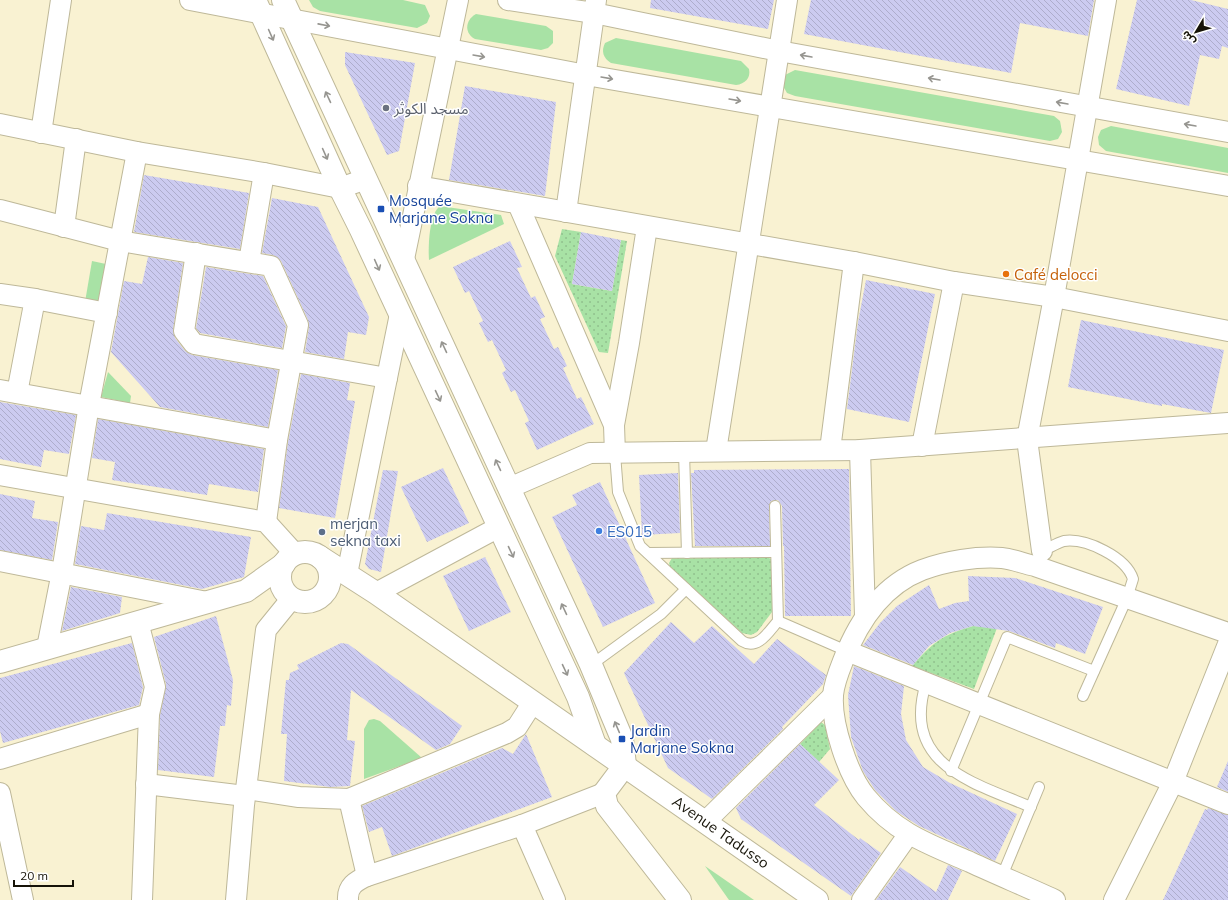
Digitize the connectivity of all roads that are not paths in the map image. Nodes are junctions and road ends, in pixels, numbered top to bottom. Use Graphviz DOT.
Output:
graph roads {
  1 [pos="61,0"];
  2 [pos="190,0"];
  3 [pos="458,0"];
  4 [pos="508,0"];
  5 [pos="787,0"];
  6 [pos="1106,0"];
  7 [pos="258,7"];
  8 [pos="595,7"];
  9 [pos="287,9"];
  10 [pos="448,50"];
  11 [pos="779,51"];
  12 [pos="586,75"];
  13 [pos="769,106"];
  14 [pos="1088,108"];
  15 [pos="0,124"];
  16 [pos="1228,132"];
  17 [pos="41,133"];
  18 [pos="76,139"];
  19 [pos="137,152"];
  20 [pos="1079,159"];
  21 [pos="264,173"];
  22 [pos="366,179"];
  23 [pos="418,186"];
  24 [pos="1228,186"];
  25 [pos="340,188"];
  26 [pos="518,204"];
  27 [pos="0,210"];
  28 [pos="566,212"];
  29 [pos="64,227"];
  30 [pos="647,227"];
  31 [pos="120,241"];
  32 [pos="749,244"];
  33 [pos="196,253"];
  34 [pos="404,259"];
  35 [pos="249,262"];
  36 [pos="854,262"];
  37 [pos="954,282"];
  38 [pos="0,294"];
  39 [pos="1054,297"];
  40 [pos="34,299"];
  41 [pos="107,313"];
  42 [pos="400,314"];
  43 [pos="1228,331"];
  44 [pos="292,362"];
  45 [pos="387,378"];
  46 [pos="8,391"];
  47 [pos="89,405"];
  48 [pos="1228,423"];
  49 [pos="614,425"];
  50 [pos="1027,439"];
  51 [pos="277,440"];
  52 [pos="922,446"];
  53 [pos="830,450"];
  54 [pos="860,450"];
  55 [pos="716,451"];
  56 [pos="684,452"];
  57 [pos="615,454"];
  58 [pos="0,475"];
  59 [pos="509,488"];
  60 [pos="76,489"];
  61 [pos="775,506"];
  62 [pos="266,522"];
  63 [pos="499,527"];
  64 [pos="776,552"];
  65 [pos="648,553"];
  66 [pos="687,553"];
  67 [pos="320,557"];
  68 [pos="1038,558"];
  69 [pos="289,559"];
  70 [pos="0,561"];
  71 [pos="62,572"];
  72 [pos="347,574"];
  73 [pos="686,588"];
  74 [pos="246,591"];
  75 [pos="373,591"];
  76 [pos="322,595"];
  77 [pos="291,597"];
  78 [pos="1127,598"];
  79 [pos="207,602"];
  80 [pos="865,616"];
  81 [pos="778,621"];
  82 [pos="138,622"];
  83 [pos="1228,633"];
  84 [pos="1228,644"];
  85 [pos="47,648"];
  86 [pos="847,651"];
  87 [pos="0,662"];
  88 [pos="590,665"];
  89 [pos="1094,671"];
  90 [pos="926,683"];
  91 [pos="833,696"];
  92 [pos="1083,696"];
  93 [pos="533,702"];
  94 [pos="979,704"];
  95 [pos="149,714"];
  96 [pos="596,745"];
  97 [pos="0,760"];
  98 [pos="625,765"];
  99 [pos="952,771"];
  100 [pos="1173,782"];
  101 [pos="146,784"];
  102 [pos="1039,787"];
  103 [pos="246,792"];
  104 [pos="0,793"];
  105 [pos="604,793"];
  106 [pos="349,799"];
  107 [pos="1228,804"];
  108 [pos="1031,807"];
  109 [pos="706,821"];
  110 [pos="522,825"];
  111 [pos="908,835"];
  112 [pos="367,876"];
  113 [pos="1002,876"];
  114 [pos="23,900"];
  115 [pos="142,900"];
  116 [pos="236,900"];
  117 [pos="348,900"];
  118 [pos="555,900"];
  119 [pos="680,900"];
  120 [pos="817,900"];
  121 [pos="862,900"];
  122 [pos="1055,900"];
  123 [pos="1114,900"];
  1 -- 17 [label="street"];
  2 -- 7 [label="street"];
  3 -- 10 [label="street"];
  4 -- 8 [label="street"];
  5 -- 11 [label="street"];
  6 -- 14 [label="street"];
  7 -- 9 [label="street"];
  7 -- 25 [label="street, one-way"];
  8 -- 11 [label="street"];
  8 -- 12 [label="street"];
  9 -- 10 [label="street, one-way"];
  22 -- 9 [label="street, one-way"];
  10 -- 12 [label="street, one-way"];
  10 -- 23 [label="street"];
  11 -- 13 [label="street"];
  14 -- 11 [label="street, one-way"];
  12 -- 13 [label="street, one-way"];
  12 -- 28 [label="street"];
  13 -- 20 [label="street"];
  13 -- 32 [label="street"];
  16 -- 14 [label="street, one-way"];
  14 -- 20 [label="street"];
  15 -- 17 [label="street"];
  17 -- 18 [label="street"];
  18 -- 19 [label="street"];
  18 -- 29 [label="street"];
  19 -- 21 [label="street"];
  19 -- 31 [label="street"];
  20 -- 24 [label="street"];
  20 -- 39 [label="street"];
  21 -- 25 [label="street"];
  21 -- 35 [label="street"];
  22 -- 25 [label="street"];
  22 -- 34 [label="street"];
  23 -- 26 [label="street"];
  23 -- 34 [label="street"];
  25 -- 42 [label="street, one-way"];
  26 -- 28 [label="street"];
  26 -- 49 [label="street"];
  27 -- 29 [label="street"];
  28 -- 30 [label="street"];
  29 -- 31 [label="street"];
  30 -- 32 [label="street"];
  30 -- 49 [label="street"];
  31 -- 33 [label="street"];
  31 -- 41 [label="street"];
  32 -- 36 [label="street"];
  32 -- 55 [label="street"];
  33 -- 35 [label="street"];
  33 -- 44 [label="street"];
  59 -- 34 [label="street, one-way"];
  35 -- 44 [label="street"];
  36 -- 37 [label="street"];
  36 -- 53 [label="street"];
  37 -- 39 [label="street"];
  37 -- 52 [label="street"];
  38 -- 40 [label="street"];
  39 -- 43 [label="street"];
  39 -- 50 [label="street"];
  40 -- 41 [label="street"];
  40 -- 46 [label="street"];
  41 -- 47 [label="street"];
  42 -- 45 [label="street"];
  42 -- 63 [label="street, one-way"];
  44 -- 45 [label="street"];
  44 -- 51 [label="street"];
  45 -- 72 [label="street"];
  46 -- 47 [label="street"];
  47 -- 51 [label="street"];
  47 -- 60 [label="street"];
  48 -- 50 [label="street"];
  49 -- 57 [label="street"];
  50 -- 52 [label="street"];
  50 -- 68 [label="street"];
  51 -- 62 [label="street"];
  52 -- 54 [label="street"];
  53 -- 54 [label="street"];
  53 -- 55 [label="street"];
  54 -- 80 [label="street"];
  55 -- 56 [label="street"];
  56 -- 57 [label="street"];
  56 -- 66 [label="lane"];
  57 -- 59 [label="street"];
  57 -- 65 [label="lane"];
  58 -- 60 [label="street"];
  88 -- 59 [label="street, one-way"];
  60 -- 62 [label="street"];
  60 -- 71 [label="street"];
  61 -- 64 [label="lane"];
  62 -- 69 [label="street"];
  63 -- 75 [label="street"];
  63 -- 96 [label="street, one-way"];
  64 -- 66 [label="lane"];
  64 -- 81 [label="lane"];
  65 -- 66 [label="lane"];
  65 -- 73 [label="lane"];
  67 -- 69 [label="street"];
  67 -- 72 [label="street, Avenue Tadusso"];
  67 -- 76 [label="street"];
  68 -- 78 [label="street"];
  68 -- 78 [label="lane"];
  68 -- 80 [label="street"];
  69 -- 74 [label="street"];
  69 -- 77 [label="street"];
  70 -- 71 [label="street"];
  71 -- 79 [label="street"];
  71 -- 85 [label="street"];
  72 -- 75 [label="street, Avenue Tadusso"];
  73 -- 81 [label="lane"];
  73 -- 88 [label="lane"];
  74 -- 77 [label="street"];
  74 -- 79 [label="street"];
  75 -- 76 [label="street"];
  75 -- 93 [label="street, Avenue Tadusso"];
  76 -- 77 [label="street"];
  77 -- 103 [label="street"];
  78 -- 83 [label="street"];
  78 -- 89 [label="lane"];
  79 -- 82 [label="street"];
  80 -- 86 [label="street"];
  81 -- 86 [label="lane"];
  82 -- 85 [label="street"];
  82 -- 95 [label="street"];
  84 -- 100 [label="street"];
  85 -- 87 [label="street"];
  86 -- 90 [label="street"];
  86 -- 91 [label="street"];
  98 -- 88 [label="street, one-way"];
  89 -- 92 [label="lane"];
  89 -- 94 [label="lane"];
  90 -- 94 [label="street"];
  90 -- 99 [label="lane"];
  91 -- 109 [label="street"];
  91 -- 111 [label="street"];
  93 -- 96 [label="street, Avenue Tadusso"];
  93 -- 106 [label="street"];
  94 -- 99 [label="lane"];
  94 -- 100 [label="street"];
  95 -- 97 [label="street"];
  95 -- 101 [label="street"];
  96 -- 98 [label="street, Avenue Tadusso"];
  98 -- 105 [label="street"];
  98 -- 109 [label="street, Avenue Tadusso"];
  99 -- 108 [label="lane"];
  100 -- 107 [label="street"];
  100 -- 123 [label="street"];
  101 -- 103 [label="street"];
  101 -- 115 [label="street"];
  102 -- 108 [label="lane"];
  103 -- 106 [label="street"];
  103 -- 116 [label="street"];
  104 -- 114 [label="street"];
  105 -- 110 [label="street"];
  105 -- 119 [label="street"];
  106 -- 112 [label="street"];
  108 -- 113 [label="lane"];
  109 -- 120 [label="street, Avenue Tadusso"];
  110 -- 112 [label="street"];
  110 -- 118 [label="street"];
  111 -- 113 [label="street"];
  111 -- 121 [label="street"];
  112 -- 117 [label="street"];
  113 -- 122 [label="street"];
}
